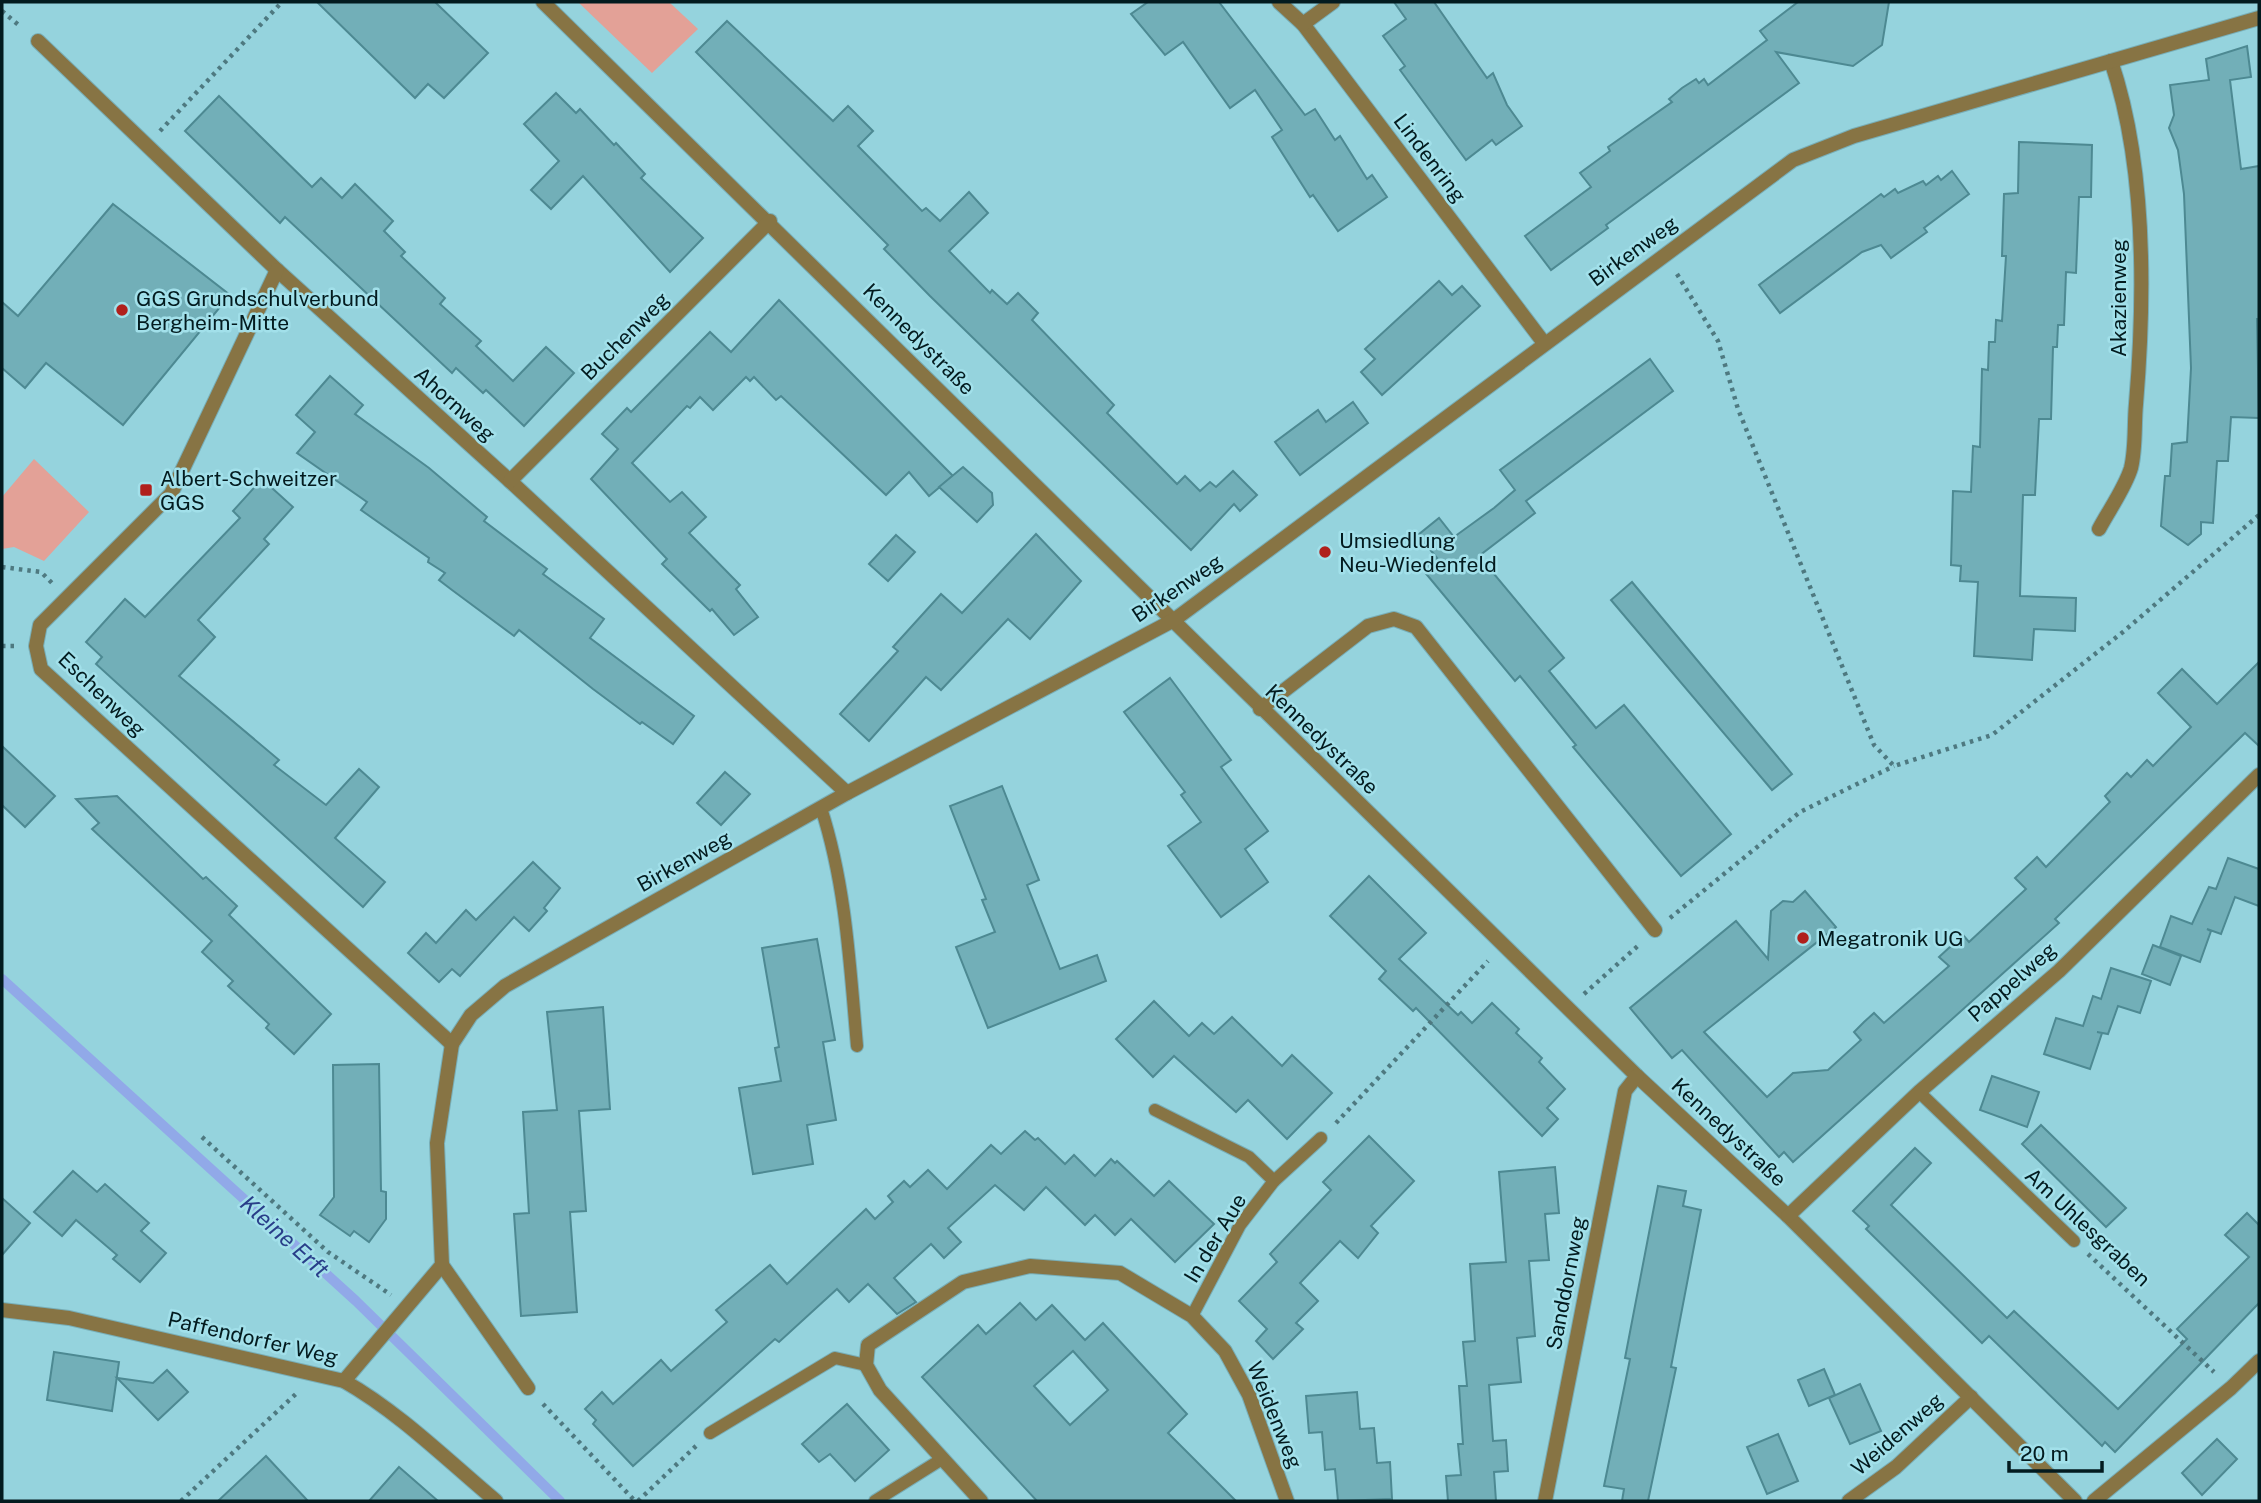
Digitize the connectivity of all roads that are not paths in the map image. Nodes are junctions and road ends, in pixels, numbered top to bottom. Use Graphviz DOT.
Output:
graph roads {
  1 [pos="543,2"];
  2 [pos="1279,2"];
  3 [pos="1333,2"];
  4 [pos="2259,18"];
  5 [pos="1303,24"];
  6 [pos="38,41"];
  7 [pos="2111,61"];
  8 [pos="770,221"];
  9 [pos="277,270"];
  10 [pos="1544,343"];
  11 [pos="510,481"];
  12 [pos="2099,529"];
  13 [pos="1174,620"];
  14 [pos="1261,709"];
  15 [pos="2259,775"];
  16 [pos="848,793"];
  17 [pos="821,808"];
  18 [pos="1655,930"];
  19 [pos="452,1044"];
  20 [pos="857,1046"];
  21 [pos="1637,1076"];
  22 [pos="1919,1092"];
  23 [pos="1155,1110"];
  24 [pos="1321,1139"];
  25 [pos="1274,1181"];
  26 [pos="1788,1216"];
  27 [pos="2074,1241"];
  28 [pos="443,1265"];
  29 [pos="2,1310"];
  30 [pos="1192,1316"];
  31 [pos="2259,1360"];
  32 [pos="866,1365"];
  33 [pos="344,1381"];
  34 [pos="528,1388"];
  35 [pos="1971,1397"];
  36 [pos="710,1433"];
  37 [pos="942,1460"];
  38 [pos="496,1501"];
  39 [pos="875,1501"];
  40 [pos="981,1501"];
  41 [pos="1287,1501"];
  42 [pos="1545,1501"];
  43 [pos="1849,1501"];
  44 [pos="2075,1501"];
  45 [pos="2094,1501"];
  1 -- 8 [label="street, Kennedystraße"];
  2 -- 5 [label="street, Lindenring"];
  3 -- 5 [label="street"];
  4 -- 7 [label="street, Birkenweg"];
  5 -- 10 [label="street, Lindenring"];
  6 -- 9 [label="street, Ahornweg"];
  7 -- 10 [label="street, Birkenweg"];
  7 -- 12 [label="street, Akazienweg"];
  8 -- 11 [label="street, Buchenweg"];
  8 -- 13 [label="street, Kennedystraße"];
  9 -- 11 [label="street, Ahornweg"];
  9 -- 19 [label="street, Eschenweg"];
  10 -- 13 [label="street, Birkenweg"];
  11 -- 16 [label="street, Ahornweg"];
  13 -- 14 [label="street, Kennedystraße"];
  13 -- 16 [label="street, Birkenweg"];
  14 -- 18 [label="street"];
  14 -- 21 [label="street, Kennedystraße"];
  15 -- 22 [label="street, Pappelweg"];
  16 -- 17 [label="street, Birkenweg"];
  17 -- 19 [label="street, Birkenweg"];
  17 -- 20 [label="lane"];
  19 -- 28 [label="street, Birkenweg"];
  21 -- 26 [label="street, Kennedystraße"];
  21 -- 42 [label="street, Sanddornweg"];
  22 -- 26 [label="street, Pappelweg"];
  22 -- 27 [label="lane, Am Uhlesgraben"];
  23 -- 25 [label="lane, In der Aue"];
  24 -- 25 [label="lane, In der Aue"];
  25 -- 30 [label="lane, In der Aue"];
  26 -- 35 [label="street, Kennedystraße"];
  28 -- 33 [label="street"];
  28 -- 34 [label="street"];
  29 -- 33 [label="street, Paffendorfer Weg"];
  30 -- 32 [label="street, Weidenweg"];
  30 -- 41 [label="street, Weidenweg"];
  31 -- 45 [label="street"];
  32 -- 36 [label="lane"];
  32 -- 37 [label="street"];
  33 -- 38 [label="street, Paffendorfer Weg"];
  35 -- 43 [label="street, Weidenweg"];
  35 -- 44 [label="street, Kennedystraße"];
  37 -- 39 [label="lane"];
  37 -- 40 [label="street"];
}
